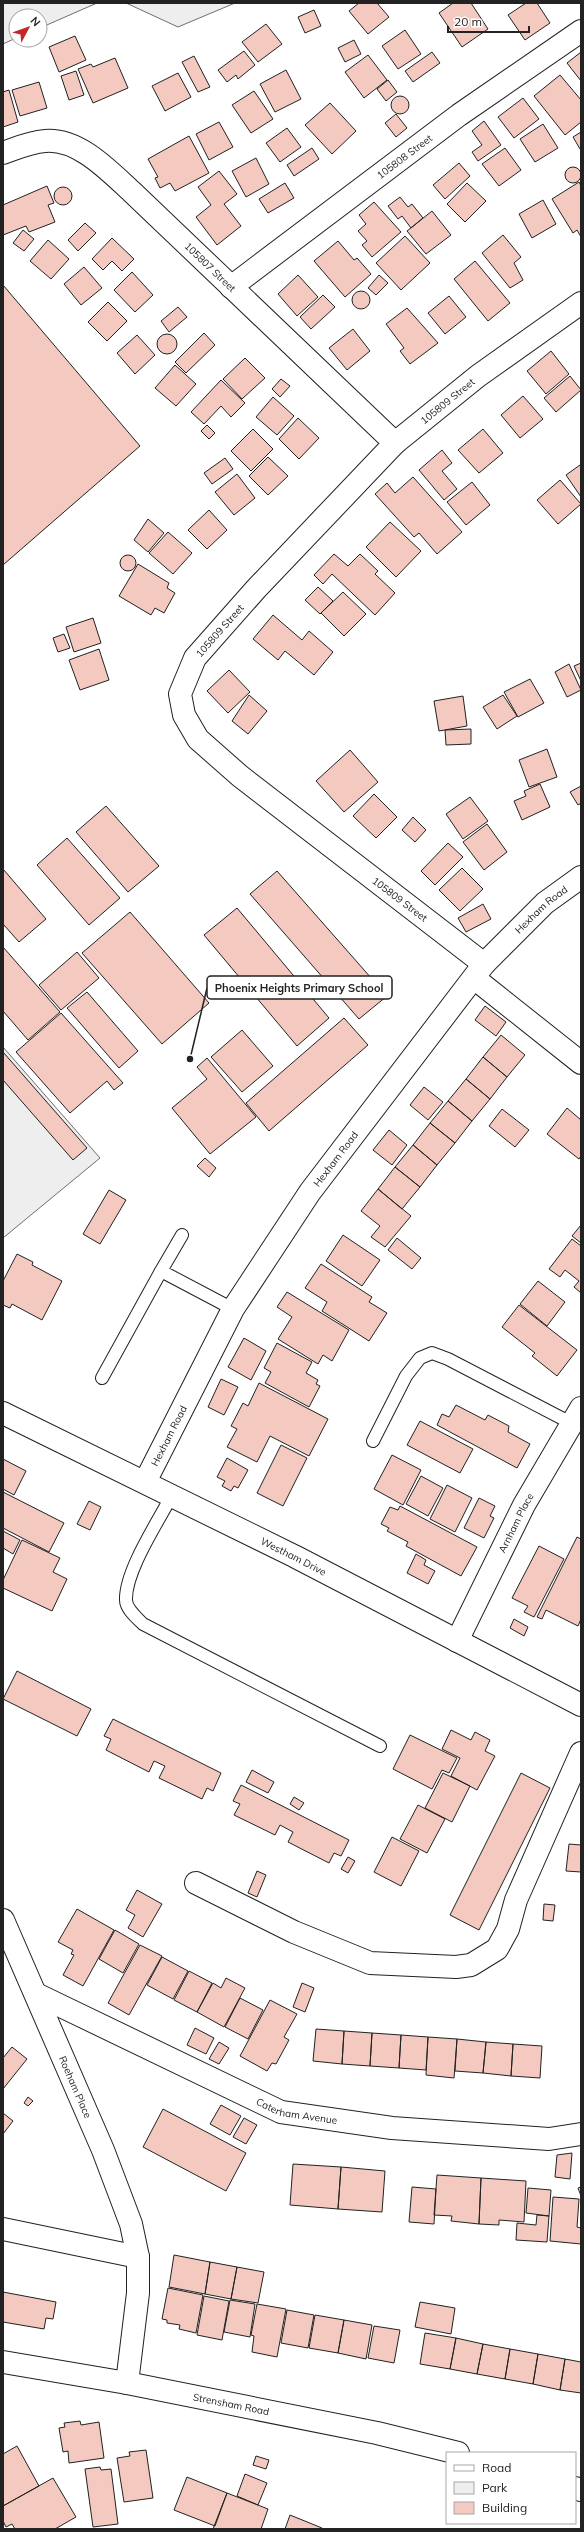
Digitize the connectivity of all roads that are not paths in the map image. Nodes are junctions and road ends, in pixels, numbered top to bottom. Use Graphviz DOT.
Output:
graph roads {
  1 [pos="581,31"];
  2 [pos="3,153"];
  3 [pos="231,288"];
  4 [pos="581,302"];
  5 [pos="395,443"];
  6 [pos="581,877"];
  7 [pos="479,971"];
  8 [pos="581,1063"];
  9 [pos="182,1235"];
  10 [pos="161,1271"];
  11 [pos="233,1310"];
  12 [pos="102,1378"];
  13 [pos="3,1413"];
  14 [pos="576,1415"];
  15 [pos="373,1441"];
  16 [pos="145,1482"];
  17 [pos="172,1495"];
  18 [pos="457,1641"];
  19 [pos="581,1705"];
  20 [pos="380,1746"];
  21 [pos="581,1753"];
  22 [pos="196,1883"];
  23 [pos="3,1920"];
  24 [pos="36,1994"];
  25 [pos="581,2134"];
  26 [pos="3,2229"];
  27 [pos="138,2257"];
  28 [pos="3,2362"];
  29 [pos="127,2383"];
  30 [pos="454,2452"];
  1 -- 3 [label="street, 105808 Street"];
  2 -- 3 [label="street, 105807 Street"];
  3 -- 5 [label="street, 105807 Street"];
  4 -- 5 [label="street, 105809 Street"];
  5 -- 7 [label="street, 105809 Street"];
  6 -- 7 [label="street, Hexham Road"];
  7 -- 8 [label="street, 105809 Street"];
  7 -- 11 [label="street, Hexham Road"];
  9 -- 10 [label="lane"];
  10 -- 11 [label="lane"];
  10 -- 12 [label="lane"];
  11 -- 16 [label="street, Hexham Road"];
  13 -- 16 [label="street, Westham Drive"];
  14 -- 15 [label="lane"];
  14 -- 18 [label="street, Arnham Place"];
  16 -- 17 [label="street, Westham Drive"];
  17 -- 18 [label="street, Westham Drive"];
  17 -- 20 [label="lane"];
  18 -- 19 [label="street, Westham Drive"];
  21 -- 22 [label="street"];
  23 -- 24 [label="street, Roeham Place"];
  24 -- 25 [label="street, Caterham Avenue"];
  24 -- 27 [label="street, Roeham Place"];
  26 -- 27 [label="street"];
  27 -- 29 [label="street, Roeham Place"];
  28 -- 29 [label="street, Strensham Road"];
  29 -- 30 [label="street, Strensham Road"];
}
